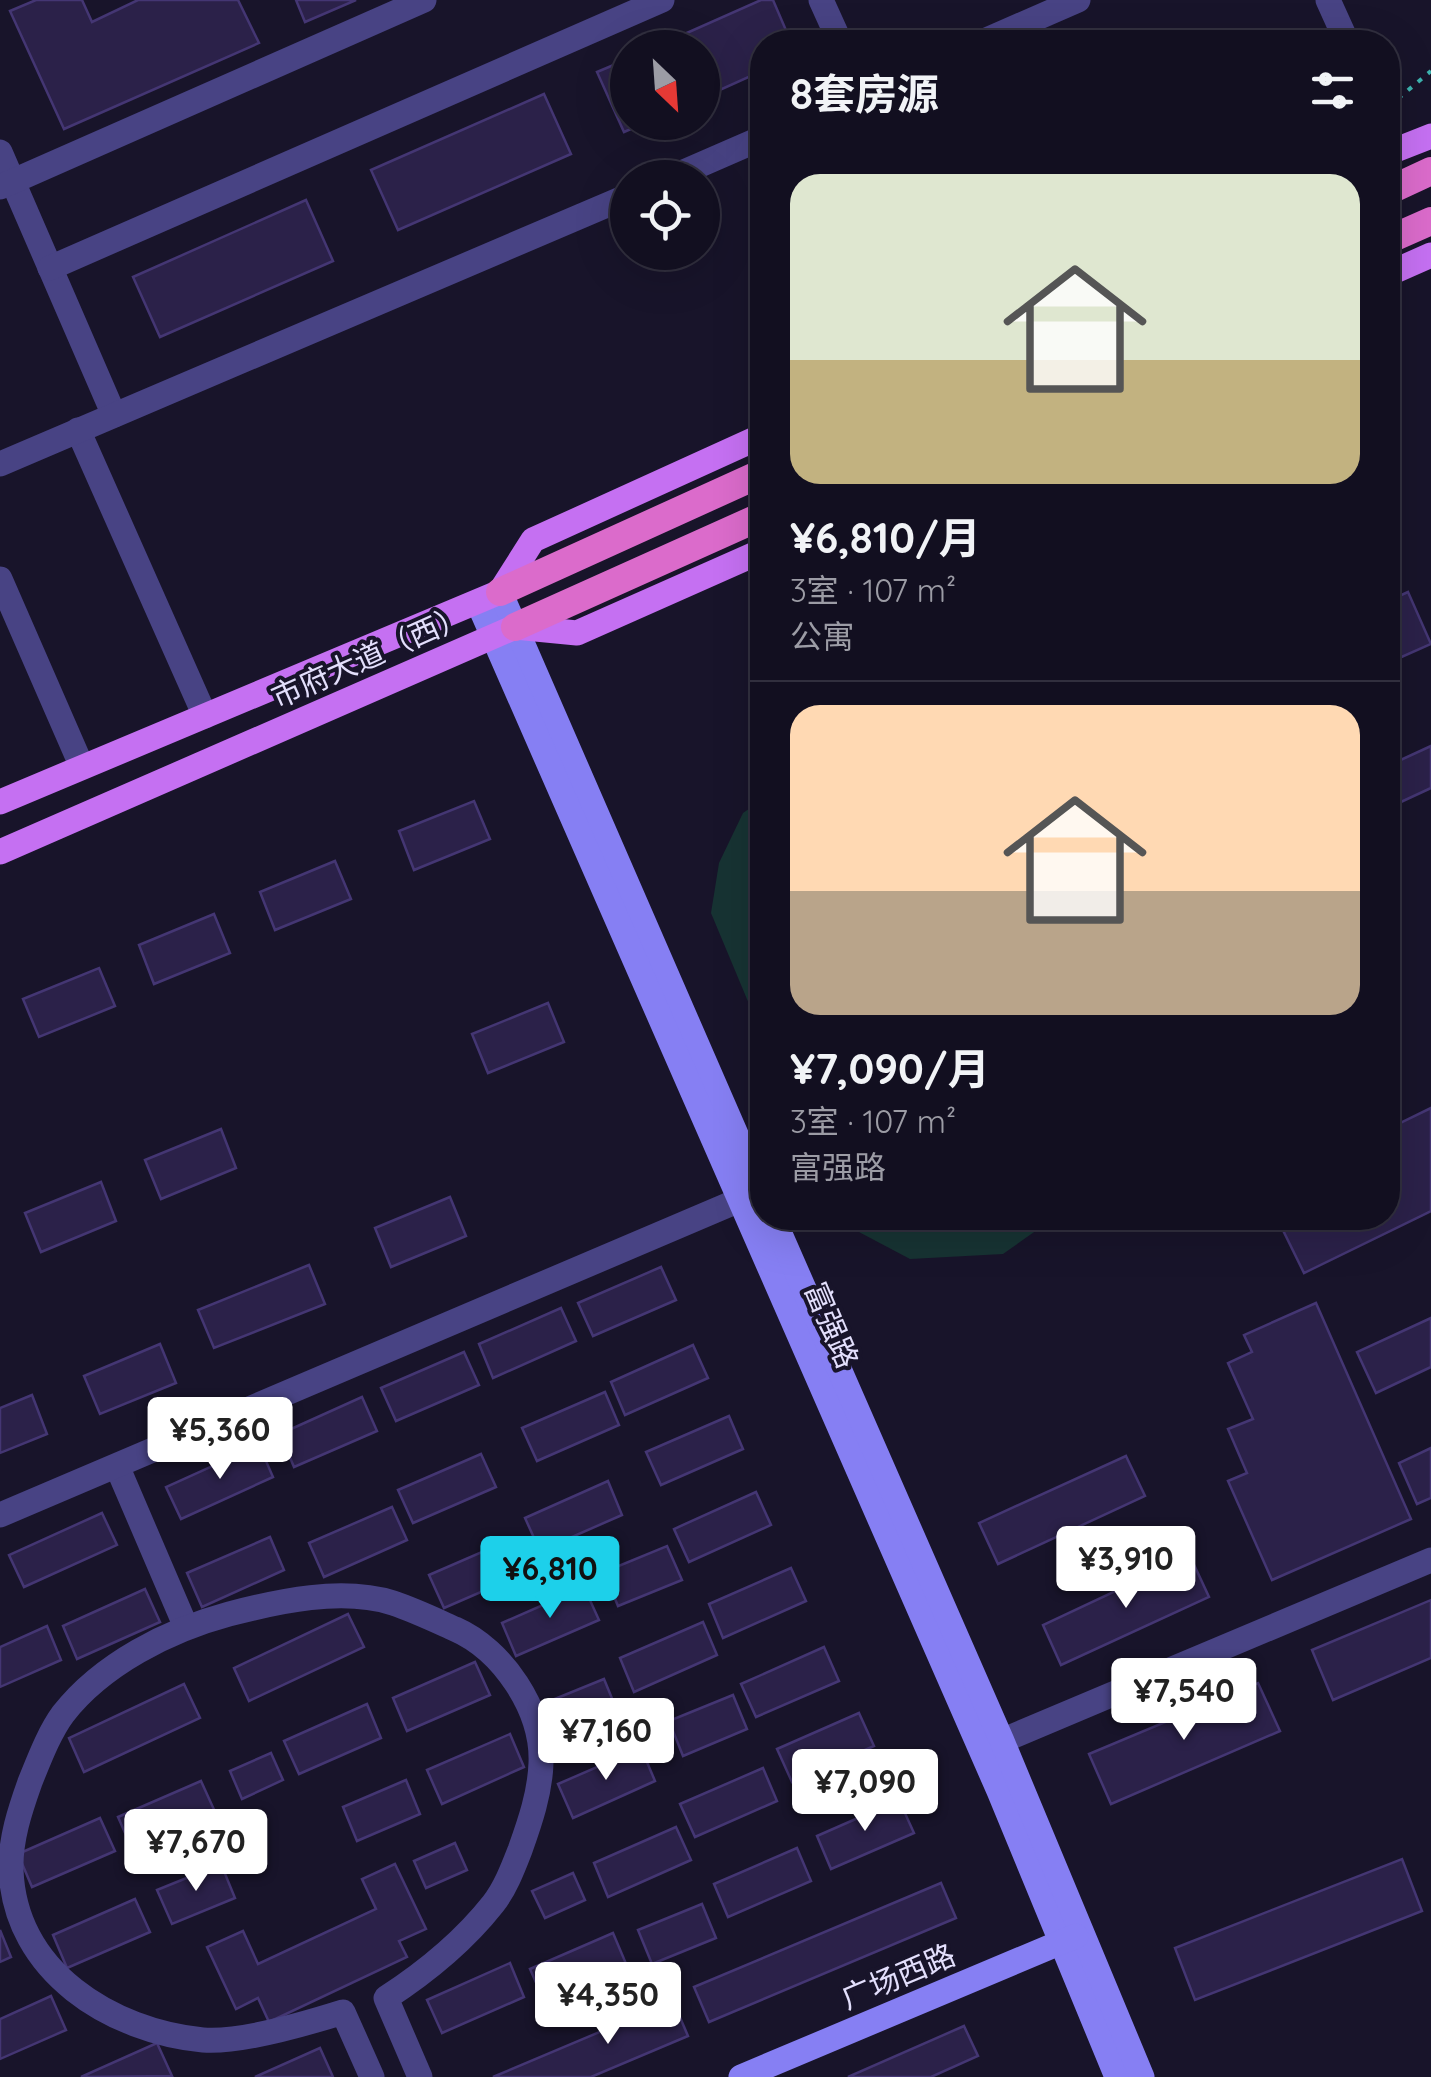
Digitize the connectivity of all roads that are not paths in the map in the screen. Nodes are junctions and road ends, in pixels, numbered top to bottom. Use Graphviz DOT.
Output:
graph roads {
  1 [pos="424,0"];
  2 [pos="662,0"];
  3 [pos="821,0"];
  4 [pos="1078,0"];
  5 [pos="1328,0"];
  6 [pos="835,30"];
  7 [pos="1009,30"];
  8 [pos="1342,30"];
  9 [pos="1431,136"];
  10 [pos="750,143"];
  11 [pos="1400,145"];
  12 [pos="0,152"];
  13 [pos="711,160"];
  14 [pos="1431,172"];
  15 [pos="6,184"];
  16 [pos="1400,186"];
  17 [pos="610,204"];
  18 [pos="1431,221"];
  19 [pos="1400,235"];
  20 [pos="1430,255"];
  21 [pos="50,268"];
  22 [pos="1400,269"];
  23 [pos="114,415"];
  24 [pos="78,430"];
  25 [pos="750,441"];
  26 [pos="0,464"];
  27 [pos="750,479"];
  28 [pos="750,521"];
  29 [pos="750,556"];
  30 [pos="0,579"];
  31 [pos="489,597"];
  32 [pos="504,632"];
  33 [pos="205,716"];
  34 [pos="82,768"];
  35 [pos="0,802"];
  36 [pos="0,852"];
  37 [pos="750,1192"];
  38 [pos="750,1198"];
  39 [pos="766,1230"];
  40 [pos="777,1230"];
  41 [pos="117,1466"];
  42 [pos="0,1515"];
  43 [pos="1431,1560"];
  44 [pos="186,1627"];
  45 [pos="991,1746"];
  46 [pos="1072,1938"];
  47 [pos="372,2077"];
  48 [pos="420,2077"];
  49 [pos="741,2077"];
  50 [pos="1117,2077"];
  51 [pos="1142,2077"];
  1 -- 15 [label="street"];
  2 -- 21 [label="street"];
  3 -- 6 [label="street"];
  4 -- 7 [label="street"];
  5 -- 8 [label="street"];
  9 -- 11 [label="main road"];
  10 -- 13 [label="street"];
  12 -- 15 [label="street"];
  14 -- 16 [label="highway"];
  15 -- 21 [label="street"];
  17 -- 23 [label="street"];
  18 -- 19 [label="highway"];
  20 -- 22 [label="main road"];
  21 -- 23 [label="street"];
  23 -- 24 [label="street"];
  24 -- 26 [label="street"];
  24 -- 33 [label="street"];
  25 -- 31 [label="main road"];
  27 -- 31 [label="highway, 市府大道（西）"];
  28 -- 32 [label="highway, 市府大道（西）"];
  29 -- 32 [label="main road"];
  30 -- 34 [label="street"];
  31 -- 32 [label="main road, 富强路"];
  31 -- 33 [label="main road, 市府大道（西）"];
  32 -- 36 [label="main road, 市府大道（西）"];
  32 -- 37 [label="main road, 富强路"];
  33 -- 34 [label="main road, 市府大道（西）"];
  34 -- 35 [label="main road, 市府大道（西）"];
  38 -- 41 [label="street"];
  39 -- 45 [label="main road, 富强路"];
  40 -- 45 [label="main road, 富强路"];
  41 -- 42 [label="street"];
  41 -- 44 [label="street"];
  43 -- 45 [label="street"];
  44 -- 47 [label="street"];
  44 -- 48 [label="street"];
  45 -- 46 [label="main road, 富强路"];
  46 -- 49 [label="main road, 广场西路"];
  46 -- 50 [label="main road, 富强路"];
  46 -- 51 [label="main road, 富强路"];
}
